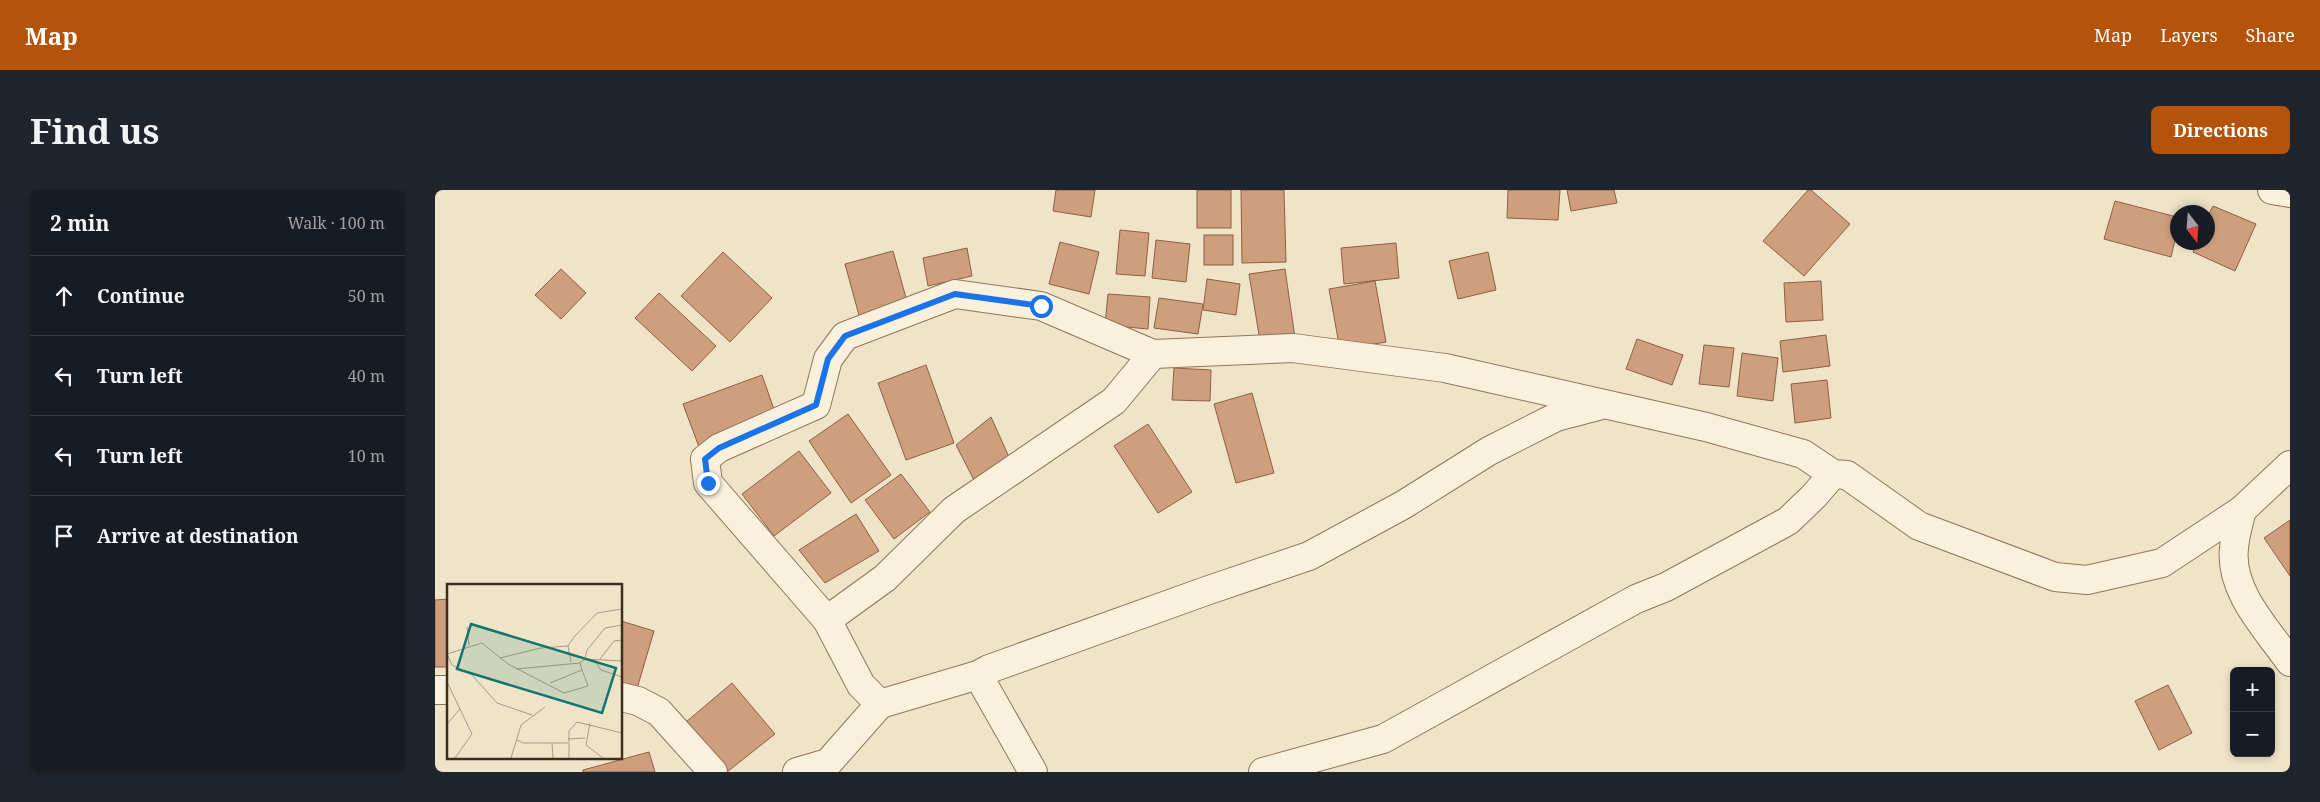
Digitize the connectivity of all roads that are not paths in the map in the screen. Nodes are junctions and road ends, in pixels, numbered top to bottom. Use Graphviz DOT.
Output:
graph roads {
  1 [pos="2272,190"];
  2 [pos="2290,194"];
  3 [pos="1153,354"];
  4 [pos="1601,405"];
  5 [pos="2290,466"];
  6 [pos="1833,474"];
  7 [pos="2242,510"];
  8 [pos="827,620"];
  9 [pos="2290,662"];
  10 [pos="978,675"];
  11 [pos="623,697"];
  12 [pos="880,704"];
  13 [pos="829,768"];
  14 [pos="713,772"];
  15 [pos="797,772"];
  16 [pos="1033,772"];
  17 [pos="1263,772"];
  1 -- 2 [label="street"];
  3 -- 4 [label="street"];
  3 -- 8 [label="street"];
  3 -- 8 [label="street"];
  4 -- 6 [label="street"];
  4 -- 10 [label="street"];
  5 -- 7 [label="street"];
  6 -- 7 [label="street"];
  6 -- 17 [label="street"];
  7 -- 9 [label="street"];
  8 -- 12 [label="street"];
  10 -- 12 [label="street"];
  10 -- 16 [label="street"];
  11 -- 14 [label="street"];
  12 -- 13 [label="street"];
  13 -- 15 [label="street"];
}
